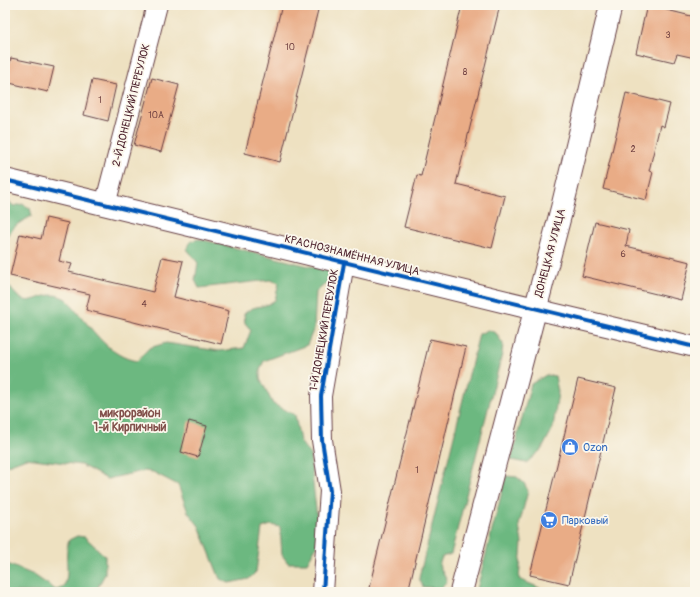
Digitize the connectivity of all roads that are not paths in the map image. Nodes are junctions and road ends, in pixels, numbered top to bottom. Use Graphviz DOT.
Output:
graph roads {
  1 [pos="157,5"];
  2 [pos="611,5"];
  3 [pos="5,180"];
  4 [pos="105,205"];
  5 [pos="344,263"];
  6 [pos="535,309"];
  7 [pos="695,347"];
  8 [pos="323,592"];
  9 [pos="461,592"];
  1 -- 4 [label="street, 2-Й ДОНЕЦКИЙ ПЕРЕУЛОК"];
  2 -- 6 [label="main road, ДОНЕЦКАЯ УЛИЦА"];
  3 -- 4 [label="main road, КРАСНОЗНАМЁННАЯ УЛИЦА"];
  4 -- 5 [label="main road, КРАСНОЗНАМЁННАЯ УЛИЦА"];
  5 -- 6 [label="main road, КРАСНОЗНАМЁННАЯ УЛИЦА"];
  5 -- 8 [label="street, 1-Й ДОНЕЦКИЙ ПЕРЕУЛОК"];
  6 -- 7 [label="street, КРАСНОЗНАМЁННАЯ УЛИЦА"];
  6 -- 9 [label="main road, ДОНЕЦКАЯ УЛИЦА"];
}
